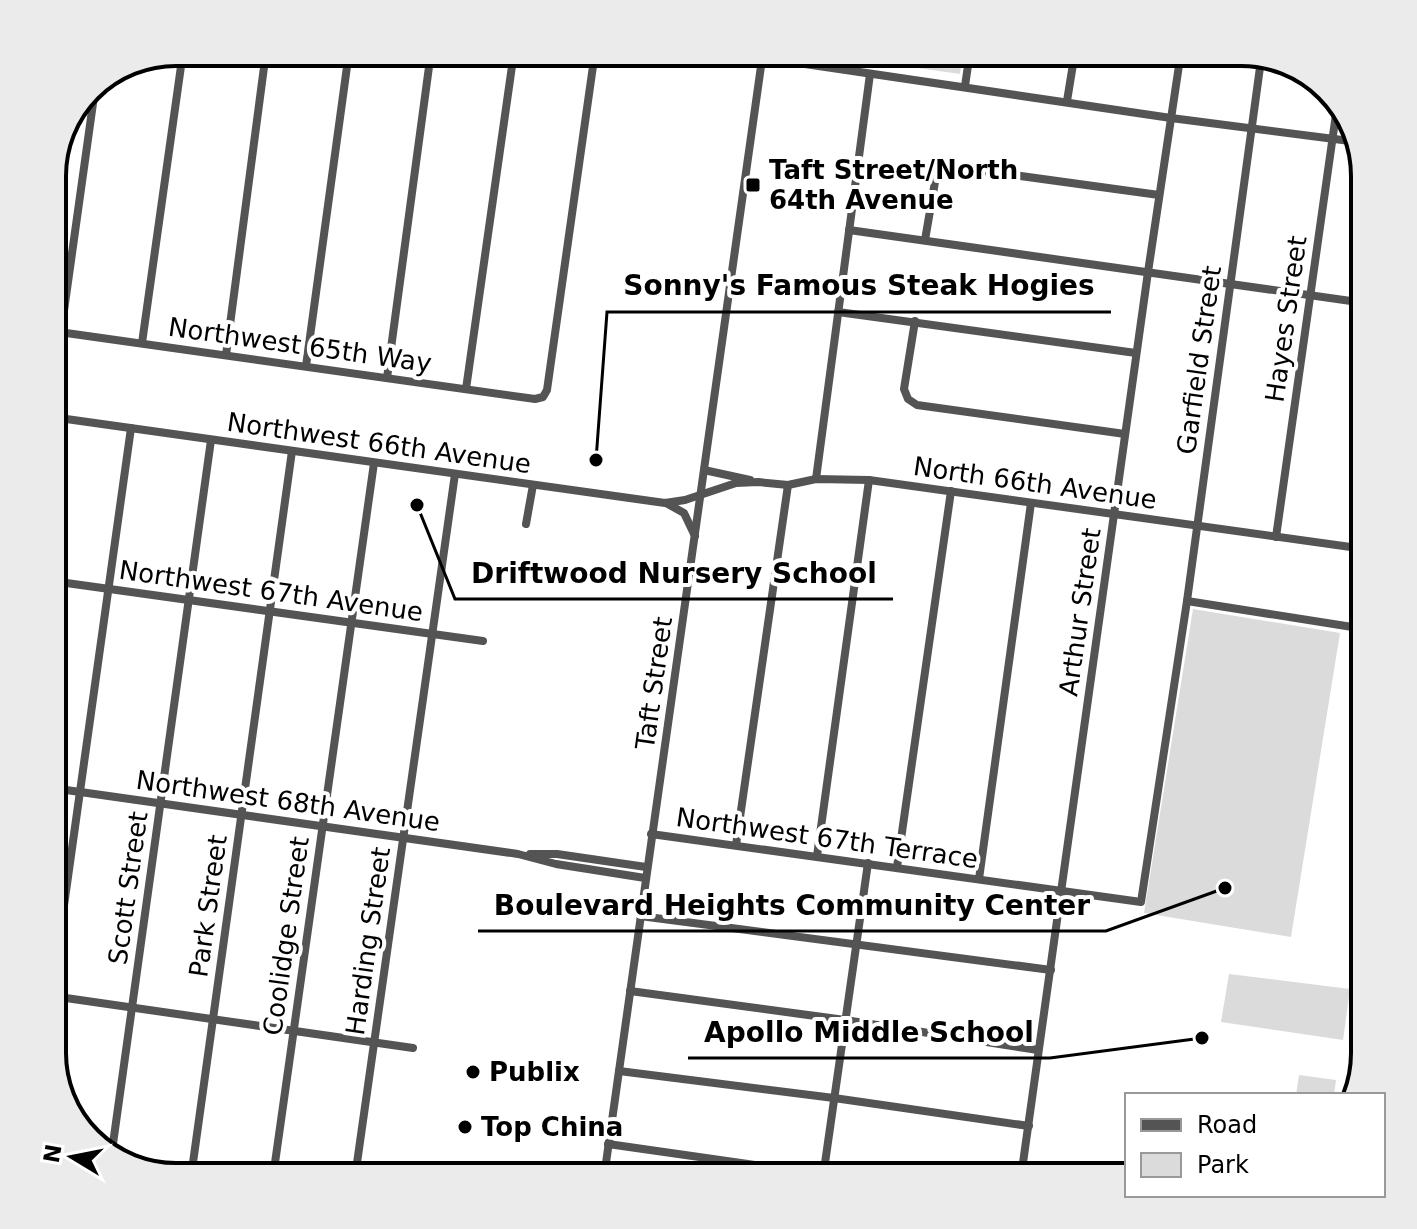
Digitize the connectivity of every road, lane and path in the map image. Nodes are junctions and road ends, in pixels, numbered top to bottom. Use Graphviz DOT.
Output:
graph roads {
  1 [pos="181,66"];
  2 [pos="264,66"];
  3 [pos="347,66"];
  4 [pos="429,66"];
  5 [pos="512,66"];
  6 [pos="593,66"];
  7 [pos="760,66"];
  8 [pos="825,66"];
  9 [pos="968,66"];
  10 [pos="1073,66"];
  11 [pos="1179,66"];
  12 [pos="1260,68"];
  13 [pos="870,74"];
  14 [pos="965,86"];
  15 [pos="1067,101"];
  16 [pos="92,105"];
  17 [pos="1171,118"];
  18 [pos="1335,119"];
  19 [pos="1251,127"];
  20 [pos="1332,138"];
  21 [pos="1345,140"];
  22 [pos="1159,195"];
  23 [pos="849,230"];
  24 [pos="925,240"];
  25 [pos="66,269"];
  26 [pos="1148,272"];
  27 [pos="1230,284"];
  28 [pos="1309,295"];
  29 [pos="1351,301"];
  30 [pos="838,312"];
  31 [pos="915,321"];
  32 [pos="66,332"];
  33 [pos="142,343"];
  34 [pos="1136,353"];
  35 [pos="226,355"];
  36 [pos="306,366"];
  37 [pos="387,378"];
  38 [pos="466,389"];
  39 [pos="66,419"];
  40 [pos="131,428"];
  41 [pos="1125,434"];
  42 [pos="211,440"];
  43 [pos="292,451"];
  44 [pos="374,463"];
  45 [pos="704,470"];
  46 [pos="455,474"];
  47 [pos="816,479"];
  48 [pos="869,480"];
  49 [pos="758,482"];
  50 [pos="533,485"];
  51 [pos="788,485"];
  52 [pos="951,491"];
  53 [pos="701,496"];
  54 [pos="665,503"];
  55 [pos="1031,503"];
  56 [pos="1113,516"];
  57 [pos="526,524"];
  58 [pos="1196,526"];
  59 [pos="695,537"];
  60 [pos="1276,537"];
  61 [pos="1351,547"];
  62 [pos="66,583"];
  63 [pos="108,589"];
  64 [pos="188,599"];
  65 [pos="1187,601"];
  66 [pos="271,611"];
  67 [pos="351,622"];
  68 [pos="1351,627"];
  69 [pos="432,633"];
  70 [pos="483,641"];
  71 [pos="66,791"];
  72 [pos="79,793"];
  73 [pos="160,804"];
  74 [pos="241,814"];
  75 [pos="322,826"];
  76 [pos="651,834"];
  77 [pos="403,837"];
  78 [pos="736,845"];
  79 [pos="518,854"];
  80 [pos="817,856"];
  81 [pos="868,863"];
  82 [pos="646,867"];
  83 [pos="897,867"];
  84 [pos="645,878"];
  85 [pos="979,879"];
  86 [pos="66,889"];
  87 [pos="1062,891"];
  88 [pos="1141,902"];
  89 [pos="640,916"];
  90 [pos="857,943"];
  91 [pos="1051,970"];
  92 [pos="630,991"];
  93 [pos="66,996"];
  94 [pos="132,1008"];
  95 [pos="212,1019"];
  96 [pos="845,1020"];
  97 [pos="293,1031"];
  98 [pos="374,1042"];
  99 [pos="413,1048"];
  100 [pos="1038,1050"];
  101 [pos="619,1071"];
  102 [pos="834,1098"];
  103 [pos="1029,1126"];
  104 [pos="113,1143"];
  105 [pos="608,1144"];
  106 [pos="193,1163"];
  107 [pos="275,1163"];
  108 [pos="357,1163"];
  109 [pos="606,1163"];
  110 [pos="736,1163"];
  111 [pos="826,1163"];
  112 [pos="1023,1163"];
  1 -- 33 [label="street"];
  2 -- 35 [label="street"];
  3 -- 36 [label="street"];
  4 -- 37 [label="street"];
  5 -- 38 [label="street"];
  6 -- 38 [label="street, Northwest 65th Way"];
  7 -- 45 [label="street, Taft Street"];
  8 -- 13 [label="street"];
  9 -- 14 [label="street"];
  10 -- 15 [label="street"];
  11 -- 17 [label="street, Arthur Street"];
  12 -- 19 [label="street, Garfield Street"];
  13 -- 14 [label="street"];
  13 -- 23 [label="street"];
  14 -- 15 [label="street"];
  15 -- 17 [label="street"];
  16 -- 25 [label="street"];
  17 -- 19 [label="street"];
  17 -- 22 [label="street, Arthur Street"];
  18 -- 20 [label="street, Hayes Street"];
  19 -- 20 [label="street"];
  19 -- 27 [label="street, Garfield Street"];
  20 -- 21 [label="street"];
  20 -- 28 [label="street, Hayes Street"];
  22 -- 24 [label="street"];
  22 -- 26 [label="street, Arthur Street"];
  23 -- 24 [label="street"];
  23 -- 30 [label="street"];
  24 -- 26 [label="street"];
  26 -- 27 [label="street"];
  26 -- 34 [label="street, Arthur Street"];
  27 -- 28 [label="street"];
  27 -- 58 [label="street, Garfield Street"];
  28 -- 29 [label="street"];
  28 -- 60 [label="street, Hayes Street"];
  30 -- 31 [label="street"];
  30 -- 47 [label="street"];
  31 -- 34 [label="street"];
  31 -- 41 [label="street"];
  32 -- 33 [label="street, Northwest 65th Way"];
  33 -- 35 [label="street, Northwest 65th Way"];
  34 -- 41 [label="street, Arthur Street"];
  35 -- 36 [label="street, Northwest 65th Way"];
  36 -- 37 [label="street, Northwest 65th Way"];
  37 -- 38 [label="street, Northwest 65th Way"];
  39 -- 40 [label="street, Northwest 66th Avenue"];
  40 -- 42 [label="street, Northwest 66th Avenue"];
  40 -- 63 [label="street"];
  41 -- 56 [label="street, Arthur Street"];
  42 -- 43 [label="street, Northwest 66th Avenue"];
  42 -- 64 [label="street, Scott Street"];
  43 -- 44 [label="street, Northwest 66th Avenue"];
  43 -- 66 [label="street, Park Street"];
  44 -- 46 [label="street, Northwest 66th Avenue"];
  44 -- 67 [label="street, Coolidge Street"];
  45 -- 49 [label="street"];
  45 -- 53 [label="street, Taft Street"];
  46 -- 50 [label="street, Northwest 66th Avenue"];
  46 -- 69 [label="street, Harding Street"];
  47 -- 48 [label="street, North 66th Avenue"];
  47 -- 51 [label="street, North 66th Avenue"];
  48 -- 52 [label="street, North 66th Avenue"];
  48 -- 80 [label="street"];
  49 -- 51 [label="street, North 66th Avenue"];
  49 -- 53 [label="street, North 66th Avenue"];
  50 -- 54 [label="street, Northwest 66th Avenue"];
  50 -- 57 [label="street"];
  51 -- 78 [label="street"];
  52 -- 55 [label="street, North 66th Avenue"];
  52 -- 83 [label="street"];
  53 -- 54 [label="street, Northwest 66th Avenue"];
  53 -- 59 [label="street, Taft Street"];
  54 -- 59 [label="street"];
  55 -- 56 [label="street, North 66th Avenue"];
  55 -- 85 [label="street"];
  56 -- 58 [label="street, North 66th Avenue"];
  56 -- 87 [label="street, Arthur Street"];
  58 -- 60 [label="street, North 66th Avenue"];
  58 -- 65 [label="street, Garfield Street"];
  59 -- 76 [label="street, Taft Street"];
  60 -- 61 [label="street, North 66th Avenue"];
  62 -- 63 [label="street, Northwest 67th Avenue"];
  63 -- 64 [label="street, Northwest 67th Avenue"];
  63 -- 72 [label="street"];
  64 -- 66 [label="street, Northwest 67th Avenue"];
  64 -- 73 [label="street, Scott Street"];
  65 -- 68 [label="street"];
  65 -- 88 [label="street, Garfield Street"];
  66 -- 67 [label="street, Northwest 67th Avenue"];
  66 -- 74 [label="street, Park Street"];
  67 -- 69 [label="street, Northwest 67th Avenue"];
  67 -- 75 [label="street, Coolidge Street"];
  69 -- 70 [label="street, Northwest 67th Avenue"];
  69 -- 77 [label="street, Harding Street"];
  71 -- 72 [label="street, Northwest 68th Avenue"];
  72 -- 73 [label="street, Northwest 68th Avenue"];
  72 -- 86 [label="street"];
  73 -- 74 [label="street, Northwest 68th Avenue"];
  73 -- 94 [label="street, Scott Street"];
  74 -- 75 [label="street, Northwest 68th Avenue"];
  74 -- 95 [label="street, Park Street"];
  75 -- 77 [label="street, Northwest 68th Avenue"];
  75 -- 97 [label="street, Coolidge Street"];
  76 -- 78 [label="street, Northwest 67th Terrace"];
  76 -- 82 [label="street, Taft Street"];
  77 -- 79 [label="street, Northwest 68th Avenue"];
  77 -- 98 [label="street, Harding Street"];
  78 -- 80 [label="street, Northwest 67th Terrace"];
  79 -- 82 [label="street, Northwest 68th Avenue"];
  79 -- 84 [label="street, Northwest 68th Avenue"];
  80 -- 81 [label="street, Northwest 67th Terrace"];
  81 -- 83 [label="street, Northwest 67th Terrace"];
  81 -- 90 [label="street"];
  82 -- 84 [label="street, Taft Street"];
  83 -- 85 [label="street, Northwest 67th Terrace"];
  84 -- 89 [label="street, Taft Street"];
  85 -- 87 [label="street, Northwest 67th Terrace"];
  87 -- 88 [label="street, Northwest 67th Terrace"];
  87 -- 91 [label="street, Arthur Street"];
  89 -- 90 [label="street"];
  89 -- 92 [label="street, Taft Street"];
  90 -- 91 [label="street"];
  90 -- 96 [label="street"];
  91 -- 100 [label="street, Arthur Street"];
  92 -- 96 [label="street"];
  92 -- 101 [label="street, Taft Street"];
  93 -- 94 [label="street"];
  94 -- 95 [label="street"];
  94 -- 104 [label="street, Scott Street"];
  95 -- 97 [label="street"];
  95 -- 106 [label="street, Park Street"];
  96 -- 100 [label="street"];
  96 -- 102 [label="street"];
  97 -- 98 [label="street"];
  97 -- 107 [label="street, Coolidge Street"];
  98 -- 99 [label="street"];
  98 -- 108 [label="street, Harding Street"];
  100 -- 103 [label="street, Arthur Street"];
  101 -- 102 [label="street"];
  101 -- 105 [label="street, Taft Street"];
  102 -- 103 [label="street"];
  102 -- 111 [label="street"];
  103 -- 112 [label="street, Arthur Street"];
  105 -- 109 [label="street, Taft Street"];
  105 -- 110 [label="street"];
}
